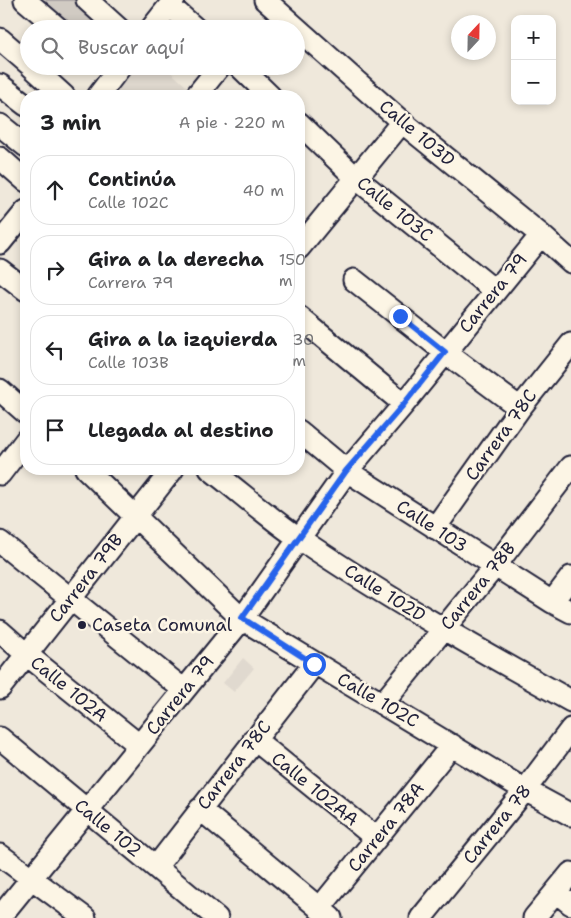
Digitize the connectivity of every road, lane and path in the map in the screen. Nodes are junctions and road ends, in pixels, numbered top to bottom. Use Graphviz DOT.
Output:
graph roads {
  1 [pos="25,0"];
  2 [pos="87,0"];
  3 [pos="265,0"];
  4 [pos="172,3"];
  5 [pos="48,20"];
  6 [pos="109,20"];
  7 [pos="158,20"];
  8 [pos="188,20"];
  9 [pos="287,20"];
  10 [pos="305,36"];
  11 [pos="0,39"];
  12 [pos="20,56"];
  13 [pos="41,75"];
  14 [pos="109,75"];
  15 [pos="213,75"];
  16 [pos="248,75"];
  17 [pos="0,85"];
  18 [pos="57,90"];
  19 [pos="101,90"];
  20 [pos="201,90"];
  21 [pos="264,90"];
  22 [pos="20,100"];
  23 [pos="402,122"];
  24 [pos="0,125"];
  25 [pos="305,129"];
  26 [pos="20,141"];
  27 [pos="0,158"];
  28 [pos="20,176"];
  29 [pos="356,178"];
  30 [pos="20,218"];
  31 [pos="541,235"];
  32 [pos="305,241"];
  33 [pos="0,243"];
  34 [pos="571,262"];
  35 [pos="0,270"];
  36 [pos="354,280"];
  37 [pos="20,285"];
  38 [pos="495,291"];
  39 [pos="305,322"];
  40 [pos="571,344"];
  41 [pos="445,352"];
  42 [pos="0,390"];
  43 [pos="404,404"];
  44 [pos="20,408"];
  45 [pos="520,408"];
  46 [pos="305,436"];
  47 [pos="20,448"];
  48 [pos="571,467"];
  49 [pos="346,471"];
  50 [pos="0,474"];
  51 [pos="92,475"];
  52 [pos="168,475"];
  53 [pos="218,475"];
  54 [pos="134,516"];
  55 [pos="434,528"];
  56 [pos="298,538"];
  57 [pos="0,542"];
  58 [pos="495,566"];
  59 [pos="571,577"];
  60 [pos="70,598"];
  61 [pos="552,602"];
  62 [pos="571,612"];
  63 [pos="242,618"];
  64 [pos="443,630"];
  65 [pos="0,631"];
  66 [pos="26,654"];
  67 [pos="314,664"];
  68 [pos="0,688"];
  69 [pos="184,690"];
  70 [pos="571,701"];
  71 [pos="383,702"];
  72 [pos="571,730"];
  73 [pos="0,738"];
  74 [pos="254,739"];
  75 [pos="139,745"];
  76 [pos="452,745"];
  77 [pos="525,790"];
  78 [pos="200,809"];
  79 [pos="86,810"];
  80 [pos="571,815"];
  81 [pos="376,838"];
  82 [pos="0,855"];
  83 [pos="156,867"];
  84 [pos="571,873"];
  85 [pos="32,878"];
  86 [pos="563,898"];
  87 [pos="325,913"];
  88 [pos="0,917"];
  89 [pos="85,918"];
  90 [pos="217,918"];
  91 [pos="421,918"];
  92 [pos="534,918"];
  1 -- 5 [label="street"];
  2 -- 6 [label="street"];
  3 -- 9 [label="street, Calle 103D"];
  4 -- 7 [label="street"];
  4 -- 8 [label="street"];
  10 -- 23 [label="street, Calle 103D"];
  11 -- 12 [label="street"];
  13 -- 18 [label="street"];
  14 -- 19 [label="street"];
  15 -- 20 [label="street"];
  16 -- 21 [label="street"];
  17 -- 22 [label="street"];
  23 -- 29 [label="street"];
  23 -- 31 [label="street, Calle 103D"];
  24 -- 26 [label="street"];
  25 -- 29 [label="street, Calle 103C"];
  27 -- 28 [label="street"];
  29 -- 32 [label="street"];
  29 -- 38 [label="street, Calle 103C"];
  30 -- 33 [label="street"];
  31 -- 34 [label="street, Calle 103D"];
  31 -- 38 [label="street, Carrera 79"];
  35 -- 37 [label="street"];
  36 -- 41 [label="street"];
  38 -- 41 [label="street, Carrera 79"];
  39 -- 43 [label="street"];
  40 -- 45 [label="street, Carrera 78C"];
  41 -- 43 [label="street, Carrera 79"];
  41 -- 45 [label="street"];
  42 -- 44 [label="street"];
  43 -- 49 [label="street, Carrera 79"];
  45 -- 55 [label="street, Carrera 78C"];
  46 -- 49 [label="street, Calle 103"];
  47 -- 50 [label="street"];
  48 -- 58 [label="street, Carrera 78B"];
  49 -- 55 [label="street, Calle 103"];
  49 -- 56 [label="street, Carrera 79"];
  51 -- 54 [label="street, Calle 102C"];
  52 -- 54 [label="street, Carrera 79B"];
  53 -- 56 [label="street, Calle 102D"];
  54 -- 60 [label="street, Carrera 79B"];
  54 -- 63 [label="street, Calle 102C"];
  55 -- 58 [label="street, Calle 103"];
  56 -- 63 [label="street, Carrera 79"];
  56 -- 64 [label="street, Calle 102D"];
  57 -- 60 [label="street"];
  58 -- 61 [label="street, Calle 103"];
  58 -- 64 [label="street, Carrera 78B"];
  59 -- 61 [label="street"];
  60 -- 66 [label="street, Carrera 79B"];
  60 -- 69 [label="street"];
  61 -- 62 [label="street, Calle 103"];
  63 -- 67 [label="street, Calle 102C"];
  63 -- 69 [label="street, Carrera 79"];
  64 -- 70 [label="street, Calle 102D"];
  64 -- 71 [label="street, Carrera 78B"];
  65 -- 66 [label="street, Calle 102A"];
  66 -- 68 [label="street, Carrera 79B"];
  66 -- 75 [label="street, Calle 102A"];
  67 -- 71 [label="street, Calle 102C"];
  67 -- 74 [label="street, Carrera 78C"];
  69 -- 75 [label="street, Carrera 79"];
  71 -- 76 [label="street, Calle 102C"];
  72 -- 77 [label="street, Carrera 78"];
  73 -- 79 [label="street, Calle 102"];
  74 -- 78 [label="street, Carrera 78C"];
  74 -- 81 [label="street, Calle 102AA"];
  75 -- 79 [label="street, Carrera 79"];
  76 -- 77 [label="street, Calle 102C"];
  76 -- 81 [label="street, Carrera 78A"];
  77 -- 80 [label="street, Calle 102C"];
  77 -- 91 [label="street, Carrera 78"];
  78 -- 83 [label="street, Carrera 78C"];
  78 -- 87 [label="street"];
  79 -- 83 [label="street, Calle 102"];
  79 -- 85 [label="street, Carrera 79"];
  81 -- 87 [label="street, Carrera 78A"];
  82 -- 85 [label="street"];
  83 -- 90 [label="street, Calle 102"];
  84 -- 86 [label="street"];
  85 -- 88 [label="street, Carrera 79"];
  85 -- 89 [label="street"];
  86 -- 92 [label="street"];
}
